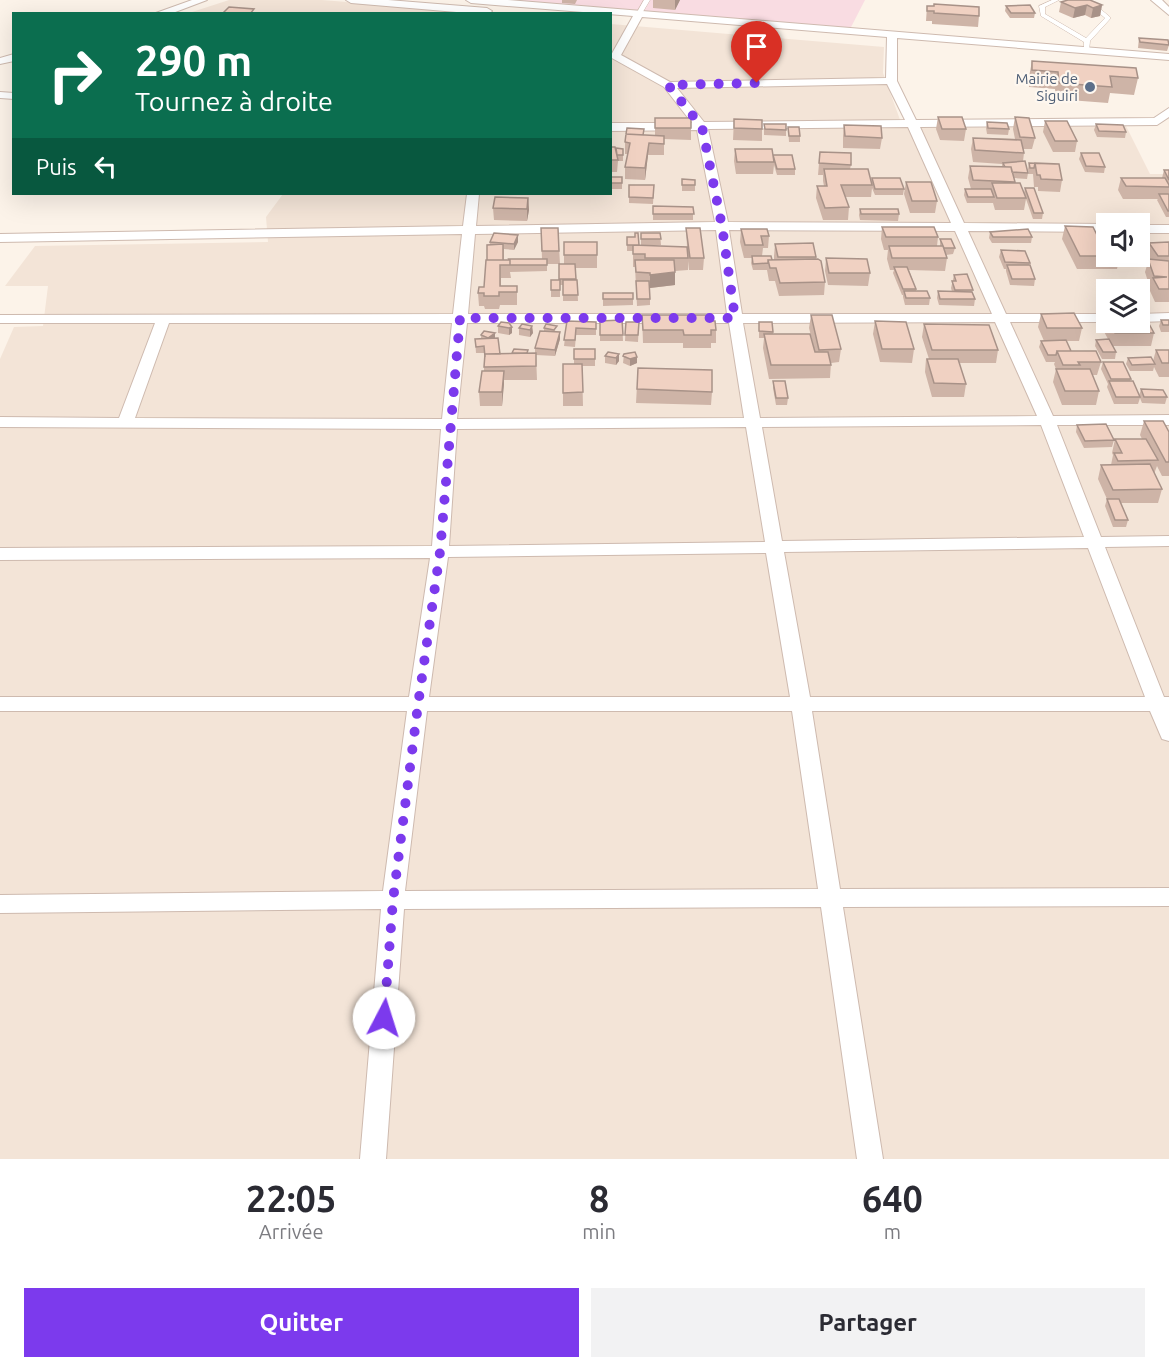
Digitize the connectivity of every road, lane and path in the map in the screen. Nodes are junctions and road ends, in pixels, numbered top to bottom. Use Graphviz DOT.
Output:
graph roads {
  1 [pos="202,0"];
  2 [pos="351,0"];
  3 [pos="471,0"];
  4 [pos="1056,0"];
  5 [pos="1076,0"];
  6 [pos="387,1"];
  7 [pos="164,12"];
  8 [pos="497,12"];
  9 [pos="640,12"];
  10 [pos="612,20"];
  11 [pos="892,39"];
  12 [pos="1087,45"];
  13 [pos="613,57"];
  14 [pos="1169,57"];
  15 [pos="1169,64"];
  16 [pos="891,81"];
  17 [pos="668,85"];
  18 [pos="1169,111"];
  19 [pos="914,125"];
  20 [pos="612,127"];
  21 [pos="702,127"];
  22 [pos="473,195"];
  23 [pos="722,226"];
  24 [pos="959,227"];
  25 [pos="1096,228"];
  26 [pos="469,229"];
  27 [pos="1150,229"];
  28 [pos="1169,229"];
  29 [pos="0,238"];
  30 [pos="1169,317"];
  31 [pos="460,318"];
  32 [pos="735,318"];
  33 [pos="1000,318"];
  34 [pos="1096,318"];
  35 [pos="1150,318"];
  36 [pos="0,319"];
  37 [pos="163,320"];
  38 [pos="1047,420"];
  39 [pos="1169,420"];
  40 [pos="0,422"];
  41 [pos="125,423"];
  42 [pos="754,423"];
  43 [pos="449,424"];
  44 [pos="1095,541"];
  45 [pos="1169,541"];
  46 [pos="773,545"];
  47 [pos="440,552"];
  48 [pos="0,554"];
  49 [pos="801,703"];
  50 [pos="0,704"];
  51 [pos="1163,704"];
  52 [pos="418,705"];
  53 [pos="1169,734"];
  54 [pos="831,897"];
  55 [pos="1169,897"];
  56 [pos="393,900"];
  57 [pos="0,904"];
  58 [pos="373,1159"];
  59 [pos="870,1159"];
  1 -- 7 [label="street"];
  2 -- 6 [label="street"];
  3 -- 9 [label="street"];
  4 -- 12 [label="lane"];
  5 -- 12 [label="lane"];
  6 -- 8 [label="street"];
  9 -- 10 [label="street"];
  9 -- 11 [label="street"];
  9 -- 13 [label="street"];
  11 -- 12 [label="street"];
  11 -- 15 [label="street"];
  11 -- 16 [label="street"];
  12 -- 14 [label="street"];
  13 -- 17 [label="street"];
  16 -- 17 [label="street"];
  16 -- 19 [label="street"];
  17 -- 21 [label="street"];
  18 -- 19 [label="street"];
  19 -- 21 [label="street"];
  19 -- 24 [label="street"];
  20 -- 21 [label="street"];
  21 -- 23 [label="street"];
  22 -- 26 [label="street"];
  23 -- 24 [label="street"];
  23 -- 26 [label="street"];
  23 -- 32 [label="street"];
  24 -- 25 [label="street"];
  24 -- 33 [label="street"];
  26 -- 29 [label="street"];
  26 -- 31 [label="street"];
  27 -- 28 [label="street"];
  30 -- 35 [label="street"];
  31 -- 32 [label="street"];
  31 -- 37 [label="street"];
  31 -- 43 [label="street"];
  32 -- 33 [label="street"];
  32 -- 42 [label="street"];
  33 -- 34 [label="street"];
  33 -- 38 [label="street"];
  36 -- 37 [label="street"];
  37 -- 41 [label="street"];
  38 -- 39 [label="street"];
  38 -- 42 [label="street"];
  38 -- 44 [label="street"];
  40 -- 41 [label="street"];
  41 -- 43 [label="street"];
  42 -- 43 [label="street"];
  42 -- 46 [label="street"];
  43 -- 47 [label="street"];
  44 -- 45 [label="street"];
  44 -- 46 [label="street"];
  44 -- 51 [label="street"];
  46 -- 47 [label="street"];
  46 -- 49 [label="street"];
  47 -- 48 [label="street"];
  47 -- 52 [label="street"];
  49 -- 51 [label="street"];
  49 -- 52 [label="street"];
  49 -- 54 [label="street"];
  50 -- 52 [label="street"];
  51 -- 53 [label="street"];
  52 -- 56 [label="street"];
  54 -- 55 [label="street"];
  54 -- 56 [label="street"];
  54 -- 59 [label="street"];
  56 -- 57 [label="street"];
  56 -- 58 [label="street"];
}
